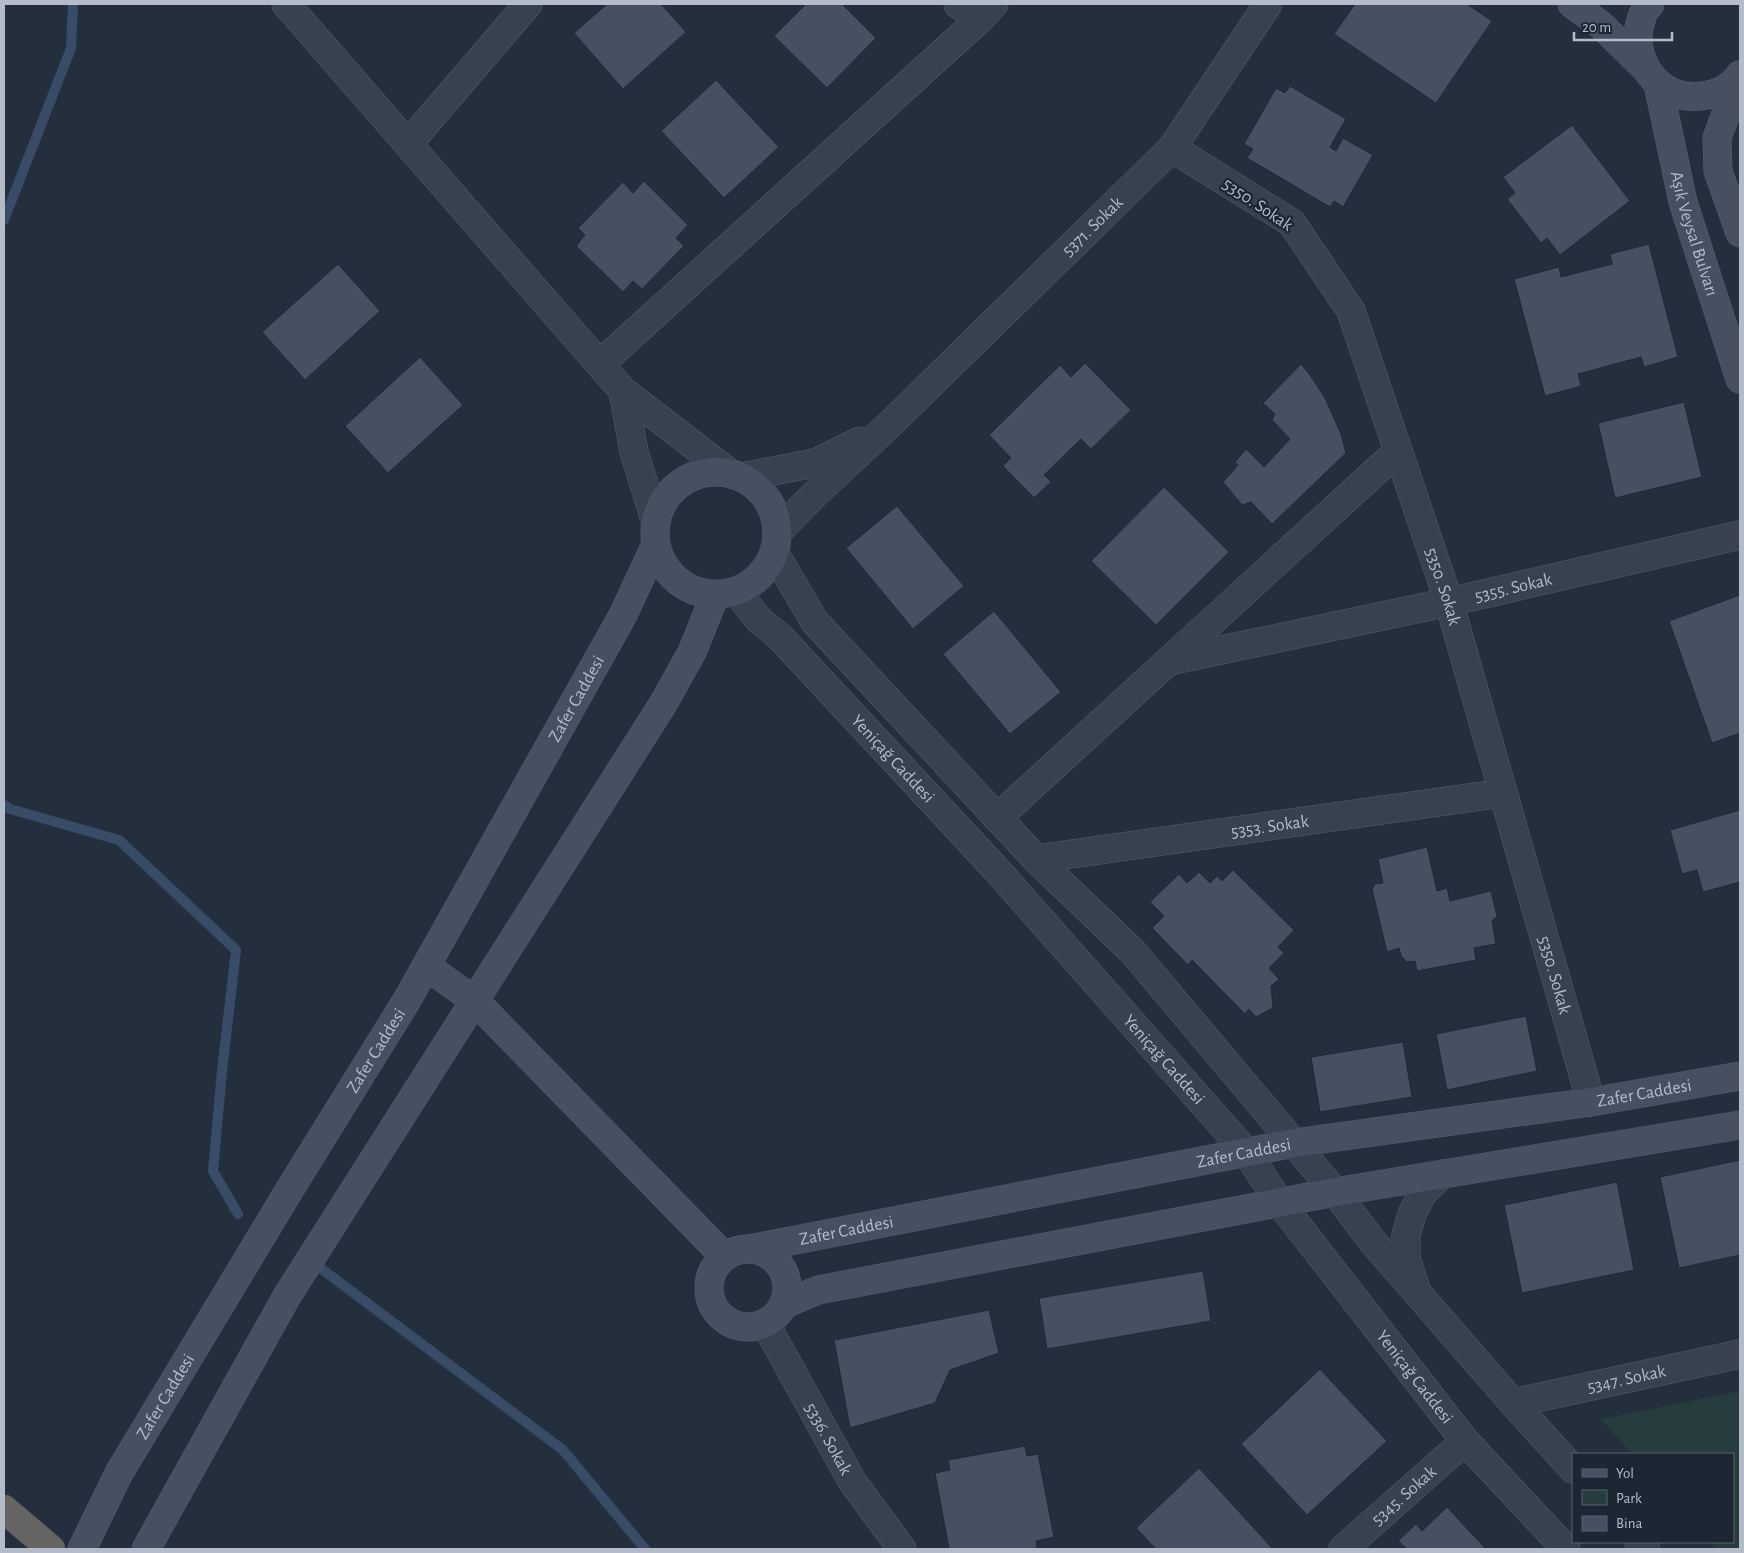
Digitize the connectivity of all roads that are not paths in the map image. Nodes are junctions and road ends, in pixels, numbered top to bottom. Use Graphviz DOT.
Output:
graph roads {
  1 [pos="286,4"];
  2 [pos="528,4"];
  3 [pos="958,4"];
  4 [pos="1268,4"];
  5 [pos="1572,4"];
  6 [pos="1650,4"];
  7 [pos="987,11"];
  8 [pos="1740,75"];
  9 [pos="1652,77"];
  10 [pos="408,144"];
  11 [pos="1172,148"];
  12 [pos="1740,233"];
  13 [pos="600,364"];
  14 [pos="1740,379"];
  15 [pos="623,391"];
  16 [pos="888,426"];
  17 [pos="1398,451"];
  18 [pos="736,476"];
  19 [pos="656,534"];
  20 [pos="1740,535"];
  21 [pos="775,542"];
  22 [pos="725,593"];
  23 [pos="1449,602"];
  24 [pos="1169,661"];
  25 [pos="1503,793"];
  26 [pos="997,818"];
  27 [pos="1036,859"];
  28 [pos="426,966"];
  29 [pos="475,1001"];
  30 [pos="1740,1076"];
  31 [pos="1591,1102"];
  32 [pos="1740,1124"];
  33 [pos="1294,1143"];
  34 [pos="1247,1153"];
  35 [pos="1442,1174"];
  36 [pos="1335,1192"];
  37 [pos="1280,1203"];
  38 [pos="737,1253"];
  39 [pos="1418,1294"];
  40 [pos="774,1314"];
  41 [pos="1740,1354"];
  42 [pos="1513,1403"];
  43 [pos="1465,1441"];
  44 [pos="1572,1468"];
  45 [pos="4,1509"];
  46 [pos="51,1549"];
  47 [pos="82,1549"];
  48 [pos="146,1549"];
  49 [pos="902,1549"];
  50 [pos="1344,1549"];
  51 [pos="1566,1549"];
  1 -- 10 [label="street"];
  2 -- 10 [label="street"];
  3 -- 7 [label="street"];
  4 -- 11 [label="street, 5371. Sokak"];
  5 -- 9 [label="main road"];
  6 -- 9 [label="main road, Aşık Veysal Bulvarı"];
  7 -- 13 [label="street"];
  8 -- 9 [label="main road"];
  8 -- 12 [label="main road"];
  9 -- 14 [label="main road, Aşık Veysal Bulvarı"];
  10 -- 13 [label="street"];
  11 -- 16 [label="street, 5371. Sokak"];
  11 -- 17 [label="street, 5350. Sokak"];
  13 -- 15 [label="street"];
  15 -- 18 [label="street"];
  15 -- 19 [label="street"];
  16 -- 18 [label="street"];
  16 -- 21 [label="street, 5371. Sokak"];
  17 -- 23 [label="street, 5350. Sokak"];
  17 -- 24 [label="street"];
  18 -- 19 [label="main road"];
  18 -- 21 [label="main road"];
  19 -- 22 [label="main road"];
  19 -- 28 [label="main road, Zafer Caddesi"];
  20 -- 23 [label="street, 5355. Sokak"];
  21 -- 22 [label="main road"];
  21 -- 26 [label="street, Yeniçağ Caddesi"];
  22 -- 29 [label="main road"];
  22 -- 34 [label="street, Yeniçağ Caddesi"];
  23 -- 24 [label="street, 5355. Sokak"];
  23 -- 25 [label="street, 5350. Sokak"];
  24 -- 26 [label="street"];
  25 -- 27 [label="street, 5353. Sokak"];
  25 -- 31 [label="street, 5350. Sokak"];
  26 -- 27 [label="street, Yeniçağ Caddesi"];
  27 -- 33 [label="street, Yeniçağ Caddesi"];
  28 -- 29 [label="main road"];
  28 -- 47 [label="main road, Zafer Caddesi"];
  29 -- 38 [label="main road"];
  29 -- 48 [label="main road"];
  30 -- 31 [label="main road, Zafer Caddesi"];
  31 -- 33 [label="main road, Zafer Caddesi"];
  32 -- 35 [label="main road"];
  33 -- 34 [label="main road, Zafer Caddesi"];
  33 -- 36 [label="street, Yeniçağ Caddesi"];
  34 -- 37 [label="street, Yeniçağ Caddesi"];
  34 -- 38 [label="main road, Zafer Caddesi"];
  35 -- 36 [label="main road"];
  35 -- 39 [label="street"];
  36 -- 37 [label="main road"];
  36 -- 39 [label="street, Yeniçağ Caddesi"];
  37 -- 40 [label="main road"];
  37 -- 43 [label="street, Yeniçağ Caddesi"];
  38 -- 40 [label="main road"];
  38 -- 40 [label="main road"];
  39 -- 42 [label="street, Yeniçağ Caddesi"];
  40 -- 49 [label="street, 5336. Sokak"];
  41 -- 42 [label="street, 5347. Sokak"];
  42 -- 44 [label="street, Yeniçağ Caddesi"];
  43 -- 50 [label="street, 5345. Sokak"];
  43 -- 51 [label="street, Yeniçağ Caddesi"];
  45 -- 46 [label="highway"];
}
